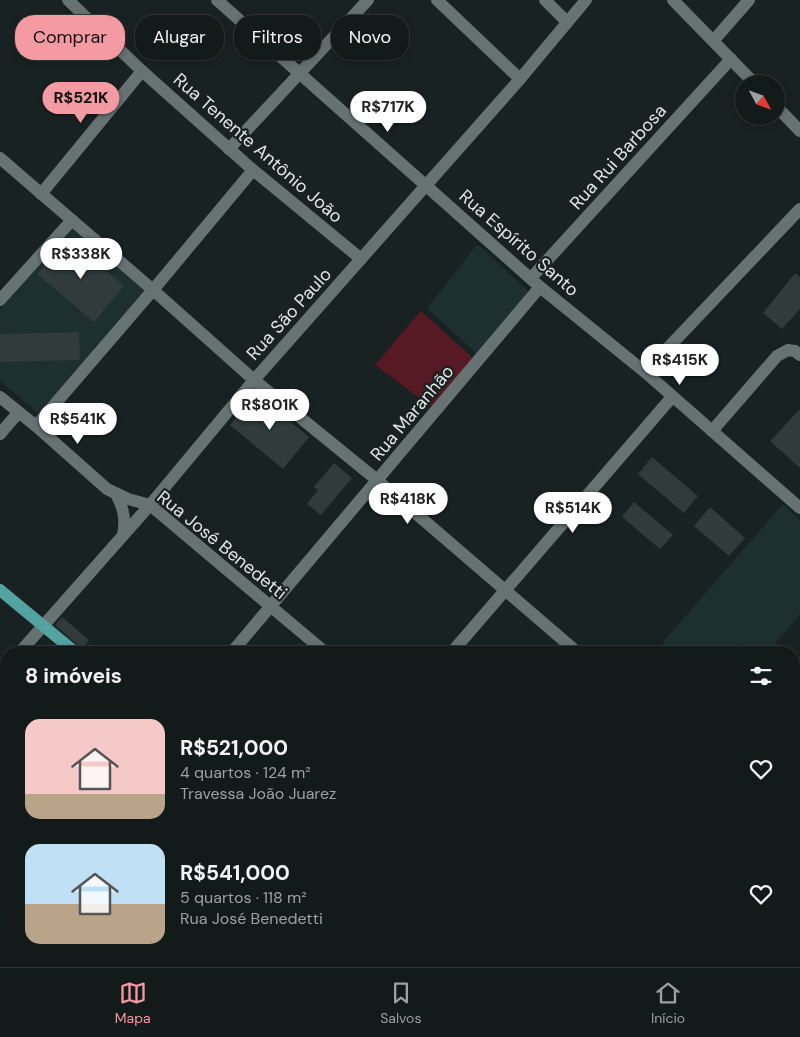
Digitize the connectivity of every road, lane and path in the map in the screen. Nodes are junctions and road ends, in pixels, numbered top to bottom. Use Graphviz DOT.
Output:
graph roads {
  1 [pos="68,0"];
  2 [pos="217,0"];
  3 [pos="368,0"];
  4 [pos="437,0"];
  5 [pos="545,0"];
  6 [pos="586,0"];
  7 [pos="673,0"];
  8 [pos="749,0"];
  9 [pos="566,21"];
  10 [pos="714,40"];
  11 [pos="731,59"];
  12 [pos="142,71"];
  13 [pos="298,73"];
  14 [pos="746,75"];
  15 [pos="520,79"];
  16 [pos="785,115"];
  17 [pos="800,131"];
  18 [pos="229,149"];
  19 [pos="0,158"];
  20 [pos="253,170"];
  21 [pos="426,185"];
  22 [pos="41,194"];
  23 [pos="800,209"];
  24 [pos="72,220"];
  25 [pos="361,259"];
  26 [pos="535,283"];
  27 [pos="153,290"];
  28 [pos="0,300"];
  29 [pos="800,355"];
  30 [pos="645,372"];
  31 [pos="254,380"];
  32 [pos="672,397"];
  33 [pos="0,398"];
  34 [pos="18,413"];
  35 [pos="36,426"];
  36 [pos="712,431"];
  37 [pos="0,434"];
  38 [pos="377,480"];
  39 [pos="116,494"];
  40 [pos="150,505"];
  41 [pos="800,508"];
  42 [pos="123,535"];
  43 [pos="0,590"];
  44 [pos="505,591"];
  45 [pos="271,606"];
  46 [pos="43,626"];
  47 [pos="25,646"];
  48 [pos="68,646"];
  49 [pos="237,646"];
  50 [pos="318,646"];
  51 [pos="457,646"];
  52 [pos="570,646"];
  1 -- 12 [label="street, Rua Tenente Antônio João"];
  2 -- 13 [label="street, Rua Espírito Santo"];
  3 -- 13 [label="street"];
  4 -- 15 [label="street"];
  5 -- 9 [label="street"];
  6 -- 9 [label="street, Rua São Paulo"];
  7 -- 10 [label="street"];
  8 -- 10 [label="street"];
  9 -- 15 [label="street, Rua São Paulo"];
  10 -- 11 [label="street"];
  11 -- 14 [label="street"];
  11 -- 26 [label="street, Rua Rui Barbosa"];
  12 -- 18 [label="street, Rua Tenente Antônio João"];
  12 -- 22 [label="street"];
  13 -- 18 [label="street"];
  13 -- 21 [label="street, Rua Espírito Santo"];
  15 -- 21 [label="street, Rua São Paulo"];
  16 -- 17 [label="street"];
  18 -- 20 [label="street, Rua Tenente Antônio João"];
  19 -- 22 [label="street"];
  20 -- 25 [label="street, Rua Tenente Antônio João"];
  20 -- 27 [label="street"];
  21 -- 25 [label="street, Rua São Paulo"];
  21 -- 26 [label="street, Rua Espírito Santo"];
  22 -- 24 [label="street"];
  23 -- 30 [label="street"];
  24 -- 27 [label="street"];
  24 -- 28 [label="street"];
  25 -- 31 [label="street, Rua São Paulo"];
  26 -- 30 [label="street, Rua Espírito Santo"];
  26 -- 38 [label="street, Rua Maranhão"];
  27 -- 31 [label="street"];
  27 -- 35 [label="street"];
  29 -- 36 [label="street"];
  30 -- 32 [label="street, Rua Espírito Santo"];
  31 -- 38 [label="street"];
  31 -- 40 [label="street, Rua São Paulo"];
  32 -- 36 [label="street, Rua Espírito Santo"];
  32 -- 44 [label="street"];
  33 -- 34 [label="street, Rua José Benedetti"];
  34 -- 35 [label="street, Rua José Benedetti"];
  34 -- 37 [label="street"];
  35 -- 39 [label="street, Rua José Benedetti"];
  36 -- 41 [label="street, Rua Espírito Santo"];
  38 -- 44 [label="street"];
  38 -- 45 [label="street, Rua Maranhão"];
  39 -- 40 [label="street, Rua José Benedetti"];
  39 -- 42 [label="street"];
  40 -- 42 [label="street, Rua São Paulo"];
  40 -- 45 [label="street, Rua José Benedetti"];
  42 -- 46 [label="street, Rua São Paulo"];
  43 -- 46 [label="main road"];
  44 -- 51 [label="street"];
  44 -- 52 [label="street"];
  45 -- 49 [label="street, Rua Maranhão"];
  45 -- 50 [label="street, Rua José Benedetti"];
  46 -- 47 [label="street, Rua São Paulo"];
  46 -- 48 [label="main road"];
}
